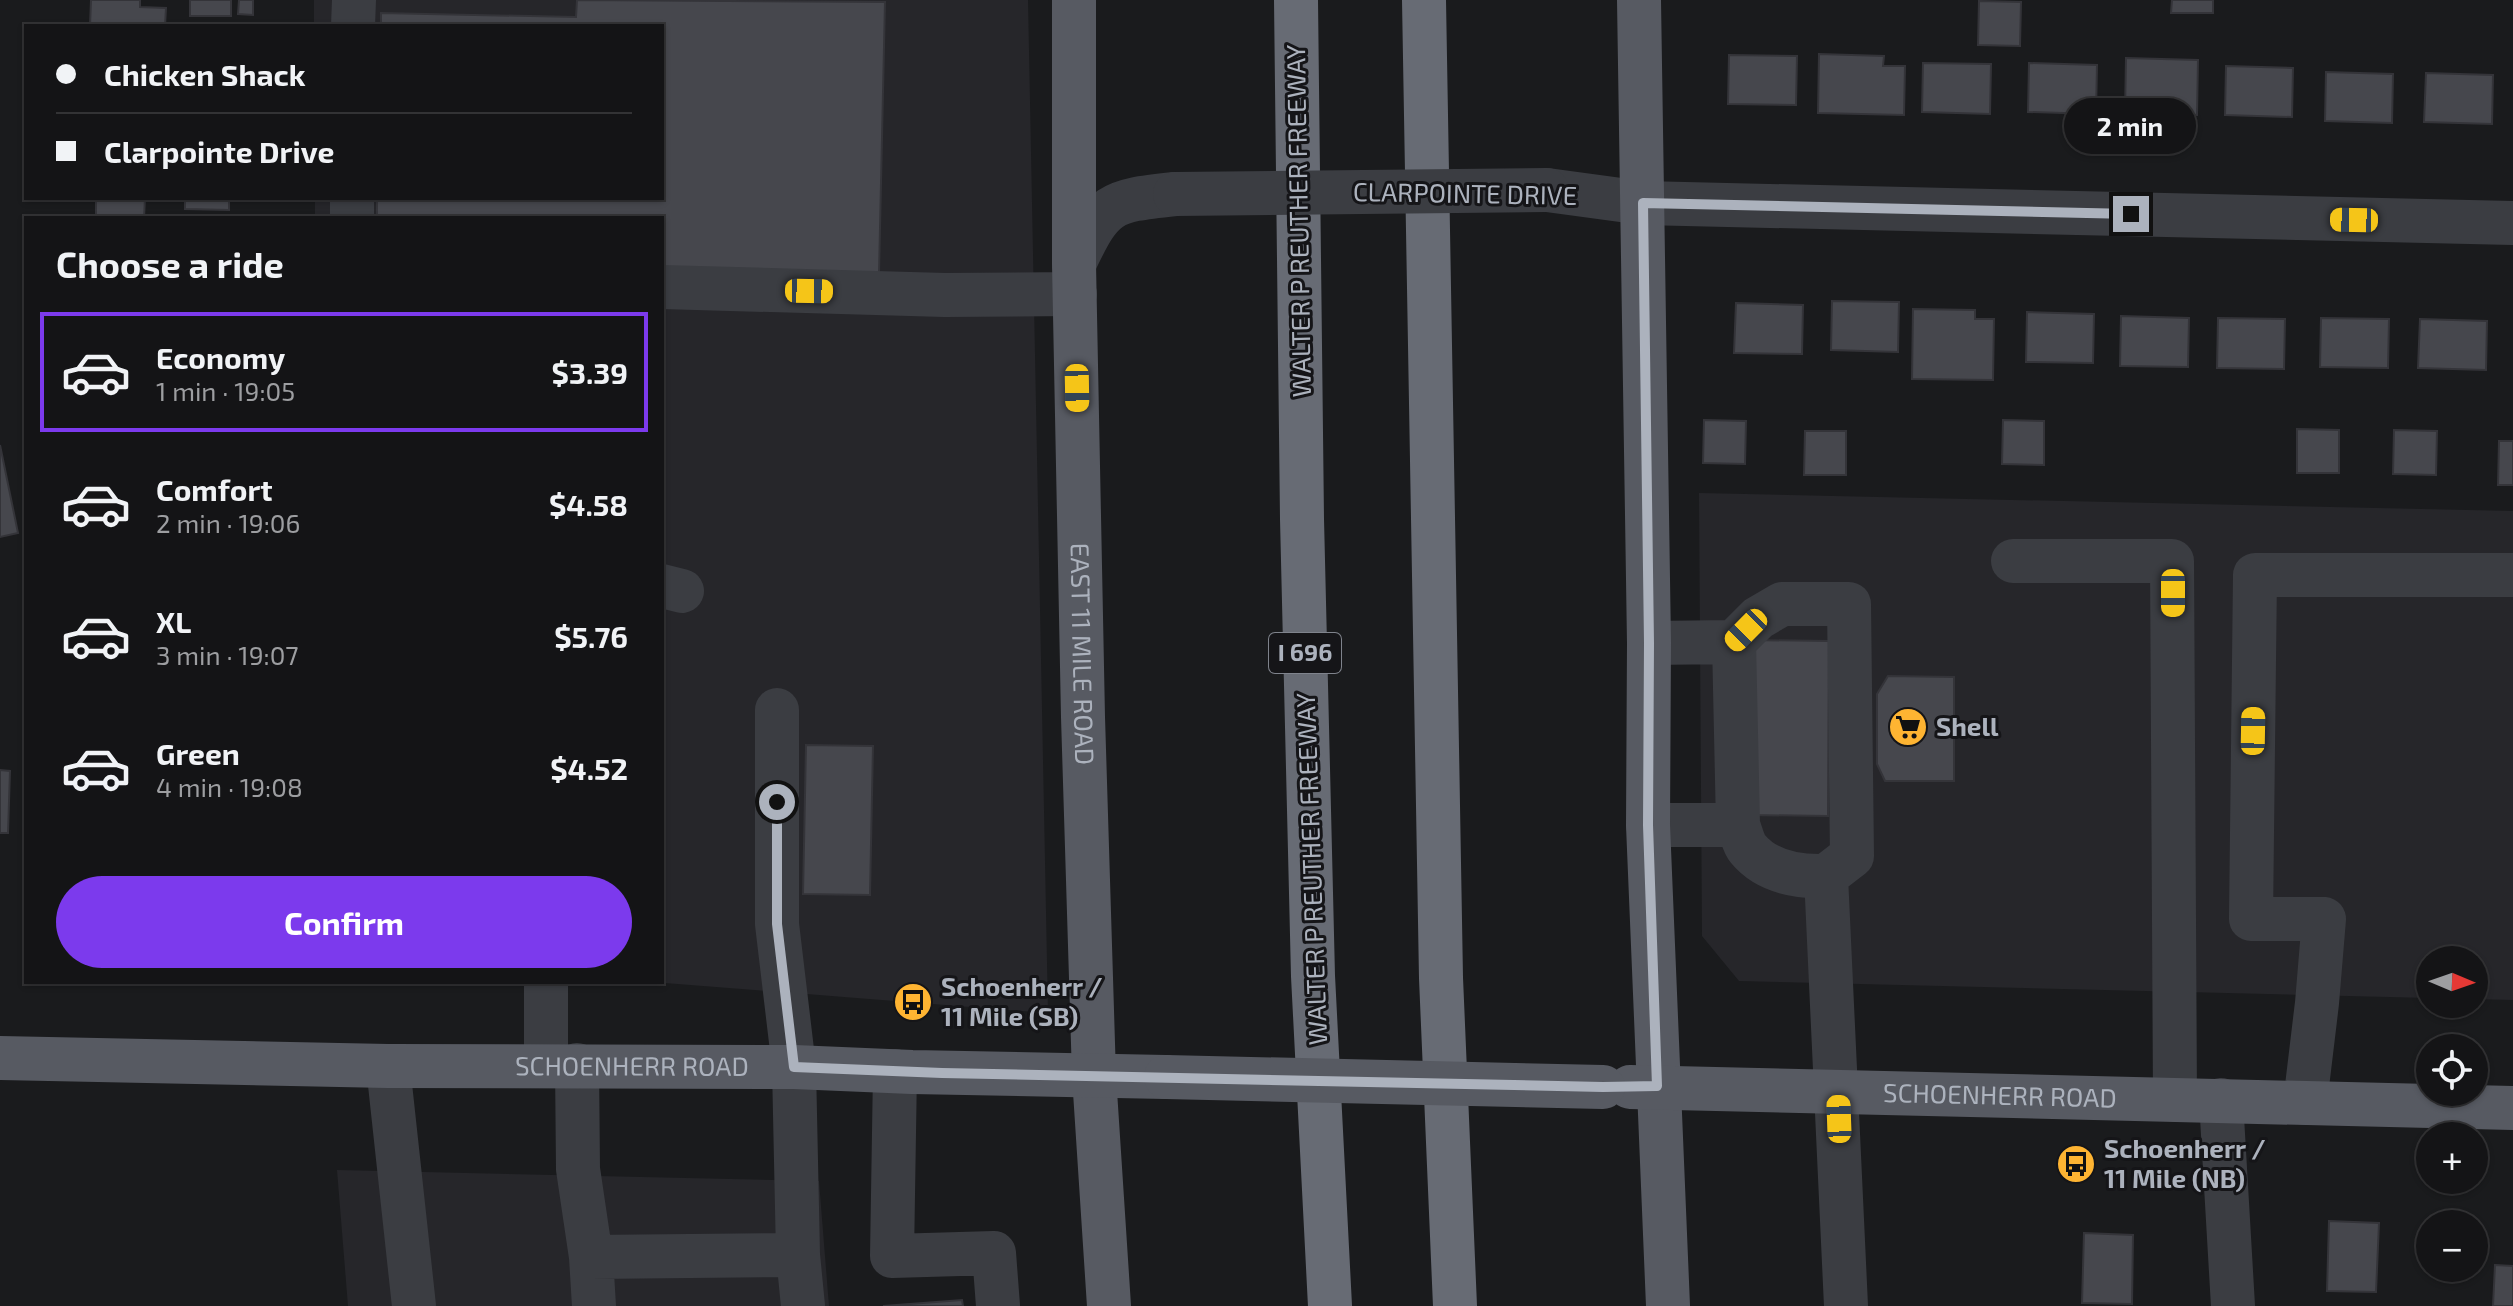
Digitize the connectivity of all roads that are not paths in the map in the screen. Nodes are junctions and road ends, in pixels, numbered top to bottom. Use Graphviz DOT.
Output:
graph roads {
  1 [pos="354,0"];
  2 [pos="1074,0"];
  3 [pos="1296,0"];
  4 [pos="1424,0"];
  5 [pos="1639,0"];
  6 [pos="353,24"];
  7 [pos="1643,203"];
  8 [pos="2513,223"];
  9 [pos="1074,279"];
  10 [pos="664,287"];
  11 [pos="2013,561"];
  12 [pos="2513,575"];
  13 [pos="1734,642"];
  14 [pos="1649,643"];
  15 [pos="777,710"];
  16 [pos="1648,825"];
  17 [pos="1738,825"];
  18 [pos="1826,876"];
  19 [pos="546,984"];
  20 [pos="0,1058"];
  21 [pos="562,1065"];
  22 [pos="388,1066"];
  23 [pos="794,1067"];
  24 [pos="895,1071"];
  25 [pos="1094,1076"];
  26 [pos="1657,1086"];
  27 [pos="1838,1092"];
  28 [pos="2175,1100"];
  29 [pos="2221,1100"];
  30 [pos="2305,1103"];
  31 [pos="2513,1108"];
  32 [pos="798,1255"];
  33 [pos="591,1257"];
  34 [pos="414,1306"];
  35 [pos="594,1306"];
  36 [pos="803,1306"];
  37 [pos="998,1306"];
  38 [pos="1109,1306"];
  39 [pos="1330,1306"];
  40 [pos="1455,1306"];
  41 [pos="1668,1306"];
  42 [pos="1846,1306"];
  43 [pos="2233,1306"];
  1 -- 6 [label="street"];
  2 -- 9 [label="main road, EAST 11 MILE ROAD"];
  3 -- 39 [label="highway, WALTER P REUTHER FREEWAY / I 696"];
  4 -- 40 [label="highway"];
  5 -- 7 [label="main road"];
  7 -- 8 [label="street, CLARPOINTE DRIVE"];
  7 -- 9 [label="street, CLARPOINTE DRIVE, bridge"];
  7 -- 14 [label="main road"];
  9 -- 10 [label="street"];
  9 -- 25 [label="main road, EAST 11 MILE ROAD"];
  11 -- 28 [label="street"];
  12 -- 30 [label="street"];
  13 -- 14 [label="street"];
  13 -- 17 [label="street"];
  13 -- 18 [label="street"];
  14 -- 16 [label="main road"];
  15 -- 23 [label="street"];
  16 -- 17 [label="street"];
  16 -- 26 [label="main road"];
  17 -- 18 [label="street"];
  18 -- 27 [label="street"];
  19 -- 21 [label="street"];
  20 -- 22 [label="main road, SCHOENHERR ROAD"];
  21 -- 22 [label="main road, SCHOENHERR ROAD"];
  21 -- 23 [label="main road, SCHOENHERR ROAD"];
  21 -- 33 [label="street"];
  22 -- 34 [label="street"];
  23 -- 24 [label="main road, SCHOENHERR ROAD"];
  23 -- 32 [label="street"];
  24 -- 25 [label="main road, SCHOENHERR ROAD"];
  24 -- 37 [label="street"];
  25 -- 26 [label="main road, SCHOENHERR ROAD, bridge"];
  25 -- 38 [label="main road, EAST 11 MILE ROAD"];
  26 -- 27 [label="main road, SCHOENHERR ROAD"];
  26 -- 41 [label="main road"];
  27 -- 28 [label="main road, SCHOENHERR ROAD"];
  27 -- 42 [label="street"];
  28 -- 29 [label="main road, SCHOENHERR ROAD"];
  29 -- 30 [label="main road, SCHOENHERR ROAD"];
  29 -- 43 [label="street"];
  30 -- 31 [label="main road, SCHOENHERR ROAD"];
  32 -- 33 [label="street"];
  32 -- 36 [label="street"];
  33 -- 35 [label="street"];
}
